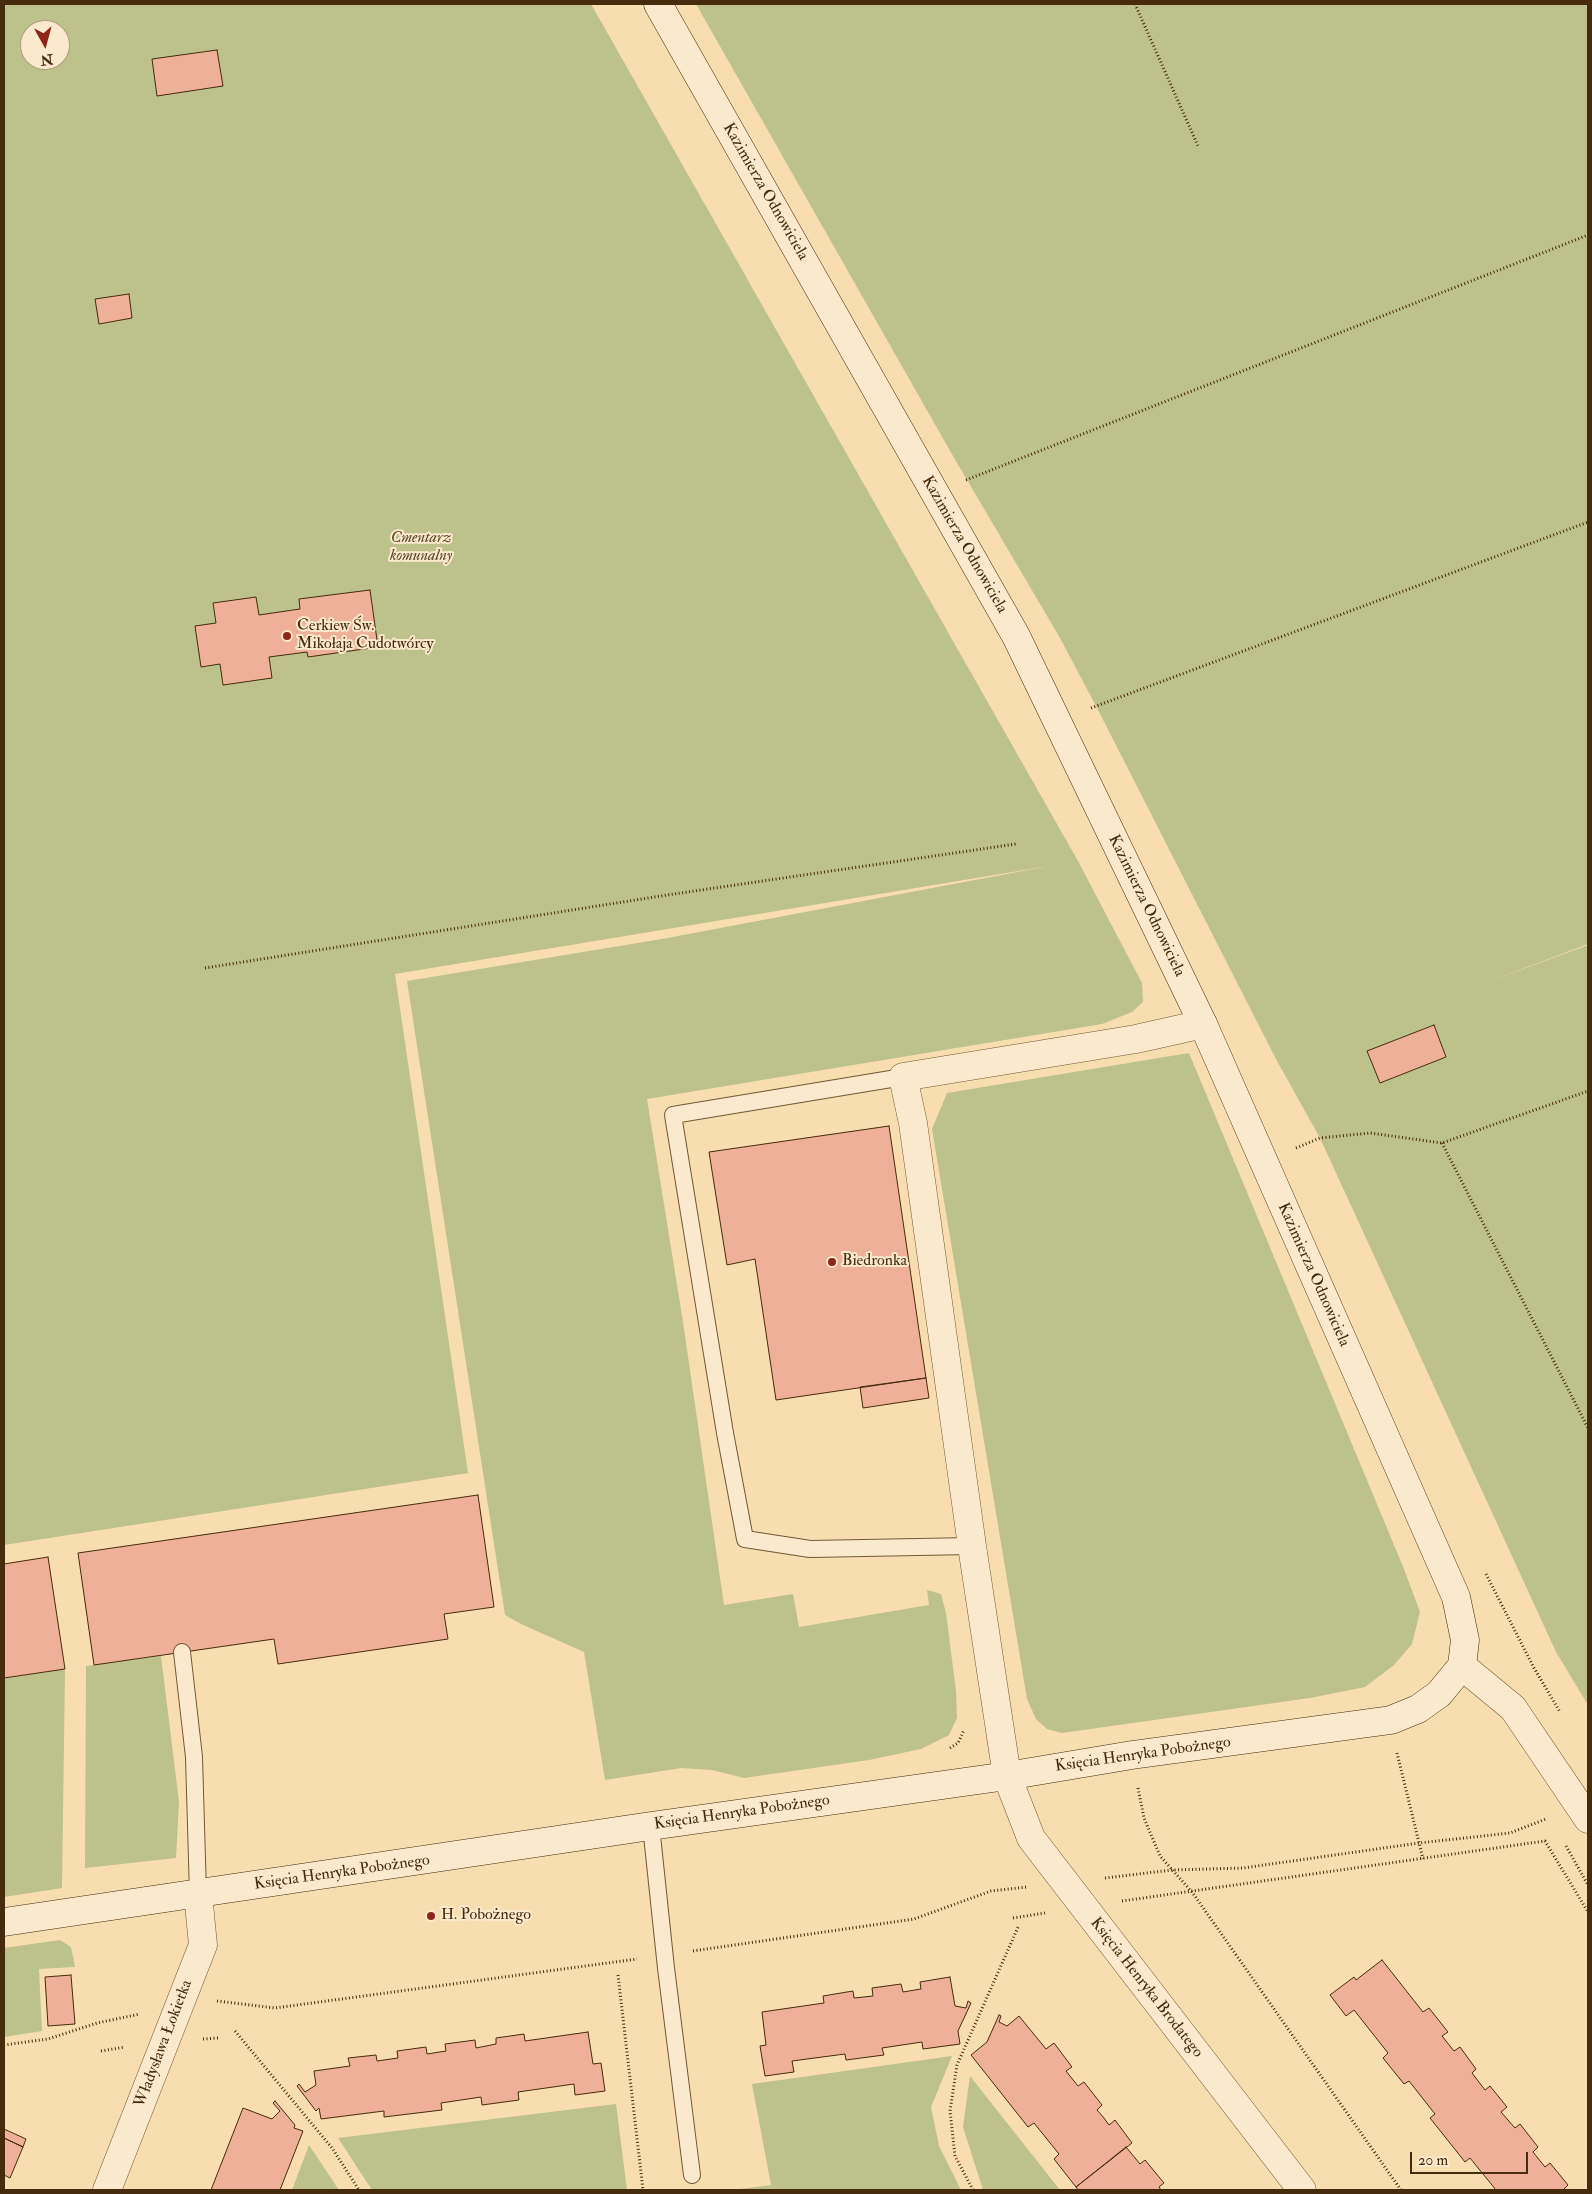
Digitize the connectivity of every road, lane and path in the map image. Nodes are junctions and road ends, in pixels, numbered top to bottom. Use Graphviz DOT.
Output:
graph roads {
  1 [pos="658,4"];
  2 [pos="1135,4"];
  3 [pos="1198,146"];
  4 [pos="1588,235"];
  5 [pos="959,484"];
  6 [pos="1588,522"];
  7 [pos="1090,708"];
  8 [pos="1016,844"];
  9 [pos="205,968"];
  10 [pos="1203,1024"];
  11 [pos="903,1077"];
  12 [pos="1588,1091"];
  13 [pos="1442,1143"];
  14 [pos="1293,1150"];
  15 [pos="1588,1428"];
  16 [pos="972,1546"];
  17 [pos="182,1652"];
  18 [pos="1462,1666"];
  19 [pos="1391,1720"];
  20 [pos="966,1728"];
  21 [pos="942,1753"];
  22 [pos="1132,1755"];
  23 [pos="1007,1776"];
  24 [pos="1549,1818"];
  25 [pos="1588,1819"];
  26 [pos="651,1826"];
  27 [pos="1419,1844"];
  28 [pos="1423,1859"];
  29 [pos="1172,1870"];
  30 [pos="1066,1883"];
  31 [pos="1192,1892"];
  32 [pos="198,1894"];
  33 [pos="1588,1912"];
  34 [pos="4,1922"];
  35 [pos="1019,1925"];
  36 [pos="664,1955"];
  37 [pos="618,1975"];
  38 [pos="179,2006"];
  39 [pos="235,2031"];
  40 [pos="4,2045"];
  41 [pos="692,2175"];
  42 [pos="107,2190"];
  43 [pos="359,2190"];
  44 [pos="643,2190"];
  45 [pos="973,2190"];
  46 [pos="1302,2190"];
  47 [pos="1401,2190"];
  1 -- 10 [label="street, Kazimierza Odnowiciela"];
  2 -- 3 [label="path"];
  4 -- 5 [label="path"];
  6 -- 7 [label="path"];
  8 -- 9 [label="path"];
  10 -- 11 [label="street"];
  10 -- 18 [label="street, Kazimierza Odnowiciela"];
  11 -- 16 [label="street, Księcia Henryka Brodatego"];
  11 -- 16 [label="lane"];
  12 -- 13 [label="path"];
  13 -- 14 [label="path"];
  13 -- 15 [label="path"];
  16 -- 23 [label="street, Księcia Henryka Brodatego"];
  17 -- 32 [label="lane"];
  18 -- 19 [label="street, Księcia Henryka Pobożnego"];
  18 -- 25 [label="street"];
  19 -- 22 [label="street, Księcia Henryka Pobożnego"];
  19 -- 27 [label="path"];
  20 -- 21 [label="path"];
  22 -- 23 [label="street, Księcia Henryka Pobożnego"];
  22 -- 29 [label="path"];
  23 -- 26 [label="street, Księcia Henryka Pobożnego"];
  23 -- 30 [label="street, Księcia Henryka Brodatego"];
  24 -- 27 [label="path"];
  26 -- 32 [label="street, Księcia Henryka Pobożnego"];
  26 -- 36 [label="lane"];
  27 -- 28 [label="path"];
  27 -- 29 [label="path"];
  28 -- 31 [label="path"];
  28 -- 33 [label="path"];
  29 -- 30 [label="path"];
  29 -- 31 [label="path"];
  30 -- 36 [label="path"];
  30 -- 46 [label="street, Księcia Henryka Brodatego"];
  31 -- 47 [label="path"];
  32 -- 34 [label="street, Księcia Henryka Pobożnego"];
  32 -- 38 [label="street, Władysława Łokietka"];
  35 -- 45 [label="path"];
  36 -- 38 [label="path"];
  36 -- 41 [label="lane"];
  37 -- 44 [label="path"];
  38 -- 40 [label="path"];
  38 -- 42 [label="street, Władysława Łokietka"];
  39 -- 43 [label="path"];
}
